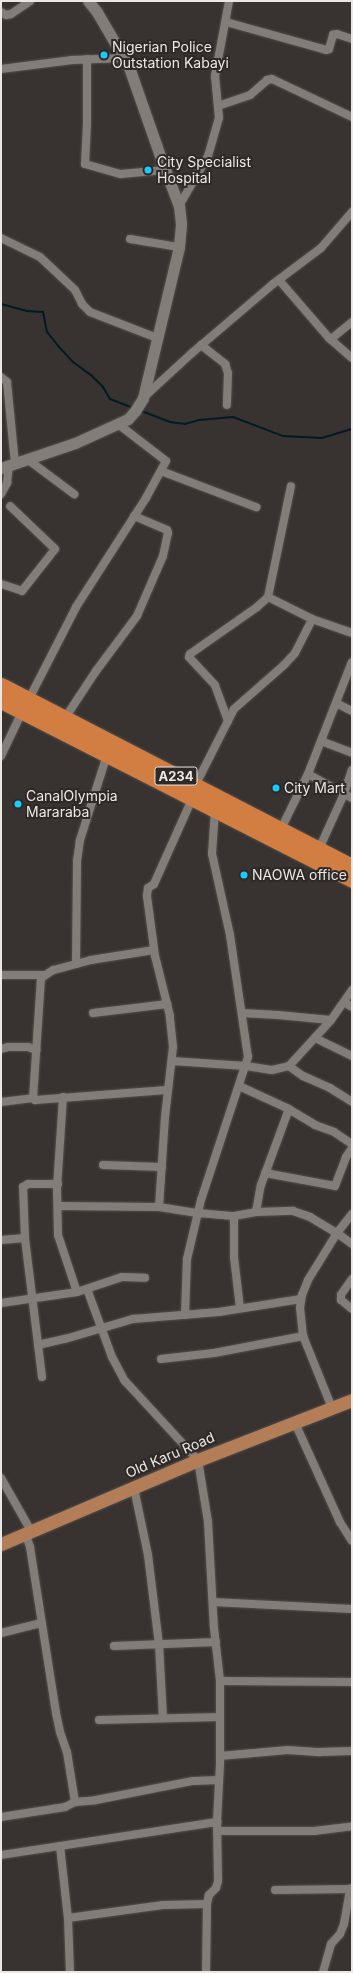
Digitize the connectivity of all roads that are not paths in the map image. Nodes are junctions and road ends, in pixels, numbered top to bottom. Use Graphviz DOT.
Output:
graph roads {
  1 [pos="30,1"];
  2 [pos="88,1"];
  3 [pos="229,1"];
  4 [pos="1,12"];
  5 [pos="226,22"];
  6 [pos="352,39"];
  7 [pos="124,58"];
  8 [pos="87,59"];
  9 [pos="1,69"];
  10 [pos="218,106"];
  11 [pos="352,117"];
  12 [pos="165,170"];
  13 [pos="179,206"];
  14 [pos="352,212"];
  15 [pos="1,238"];
  16 [pos="130,239"];
  17 [pos="178,247"];
  18 [pos="279,280"];
  19 [pos="352,322"];
  20 [pos="157,338"];
  21 [pos="331,339"];
  22 [pos="201,345"];
  23 [pos="352,358"];
  24 [pos="1,377"];
  25 [pos="143,398"];
  26 [pos="227,405"];
  27 [pos="118,424"];
  28 [pos="27,459"];
  29 [pos="9,466"];
  30 [pos="161,470"];
  31 [pos="291,486"];
  32 [pos="1,494"];
  33 [pos="74,494"];
  34 [pos="10,506"];
  35 [pos="256,507"];
  36 [pos="134,516"];
  37 [pos="1,584"];
  38 [pos="268,597"];
  39 [pos="312,619"];
  40 [pos="352,633"];
  41 [pos="352,662"];
  42 [pos="1,685"];
  43 [pos="1,701"];
  44 [pos="336,703"];
  45 [pos="25,705"];
  46 [pos="352,711"];
  47 [pos="65,718"];
  48 [pos="228,721"];
  49 [pos="321,741"];
  50 [pos="352,753"];
  51 [pos="107,755"];
  52 [pos="1,756"];
  53 [pos="352,770"];
  54 [pos="308,774"];
  55 [pos="194,792"];
  56 [pos="348,796"];
  57 [pos="215,810"];
  58 [pos="281,829"];
  59 [pos="319,849"];
  60 [pos="352,866"];
  61 [pos="352,880"];
  62 [pos="154,950"];
  63 [pos="76,964"];
  64 [pos="1,975"];
  65 [pos="44,975"];
  66 [pos="352,990"];
  67 [pos="344,1002"];
  68 [pos="167,1004"];
  69 [pos="352,1007"];
  70 [pos="242,1013"];
  71 [pos="93,1014"];
  72 [pos="331,1020"];
  73 [pos="316,1038"];
  74 [pos="1,1049"];
  75 [pos="36,1050"];
  76 [pos="352,1056"];
  77 [pos="172,1061"];
  78 [pos="246,1066"];
  79 [pos="289,1066"];
  80 [pos="239,1086"];
  81 [pos="167,1090"];
  82 [pos="63,1097"];
  83 [pos="33,1098"];
  84 [pos="1,1102"];
  85 [pos="352,1102"];
  86 [pos="289,1109"];
  87 [pos="352,1144"];
  88 [pos="352,1148"];
  89 [pos="103,1164"];
  90 [pos="162,1168"];
  91 [pos="265,1173"];
  92 [pos="58,1184"];
  93 [pos="58,1206"];
  94 [pos="160,1206"];
  95 [pos="256,1212"];
  96 [pos="198,1213"];
  97 [pos="352,1214"];
  98 [pos="234,1216"];
  99 [pos="337,1233"];
  100 [pos="24,1238"];
  101 [pos="1,1240"];
  102 [pos="352,1244"];
  103 [pos="145,1278"];
  104 [pos="352,1279"];
  105 [pos="87,1290"];
  106 [pos="77,1292"];
  107 [pos="301,1299"];
  108 [pos="32,1300"];
  109 [pos="1,1303"];
  110 [pos="240,1308"];
  111 [pos="352,1309"];
  112 [pos="185,1315"];
  113 [pos="102,1329"];
  114 [pos="303,1336"];
  115 [pos="38,1345"];
  116 [pos="161,1359"];
  117 [pos="42,1377"];
  118 [pos="352,1400"];
  119 [pos="332,1408"];
  120 [pos="295,1423"];
  121 [pos="198,1460"];
  122 [pos="1,1478"];
  123 [pos="134,1488"];
  124 [pos="28,1532"];
  125 [pos="352,1541"];
  126 [pos="1,1544"];
  127 [pos="213,1602"];
  128 [pos="352,1609"];
  129 [pos="41,1623"];
  130 [pos="1,1633"];
  131 [pos="216,1642"];
  132 [pos="159,1644"];
  133 [pos="114,1646"];
  134 [pos="220,1681"];
  135 [pos="352,1682"];
  136 [pos="163,1718"];
  137 [pos="220,1718"];
  138 [pos="99,1720"];
  139 [pos="352,1751"];
  140 [pos="220,1756"];
  141 [pos="219,1780"];
  142 [pos="75,1802"];
  143 [pos="1,1817"];
  144 [pos="217,1822"];
  145 [pos="352,1826"];
  146 [pos="218,1831"];
  147 [pos="60,1846"];
  148 [pos="1,1855"];
  149 [pos="351,1889"];
  150 [pos="275,1890"];
  151 [pos="207,1904"];
  152 [pos="68,1918"];
  153 [pos="70,1972"];
  154 [pos="206,1972"];
  155 [pos="323,1972"];
  1 -- 4 [label="street"];
  2 -- 7 [label="street"];
  3 -- 5 [label="street"];
  5 -- 6 [label="street"];
  5 -- 10 [label="street"];
  7 -- 8 [label="street"];
  7 -- 12 [label="street"];
  8 -- 9 [label="street"];
  8 -- 12 [label="street"];
  10 -- 11 [label="street"];
  10 -- 13 [label="street"];
  12 -- 13 [label="street"];
  13 -- 17 [label="street"];
  14 -- 18 [label="street"];
  15 -- 20 [label="street"];
  16 -- 17 [label="street"];
  17 -- 20 [label="street"];
  18 -- 21 [label="street"];
  18 -- 22 [label="street"];
  19 -- 21 [label="street"];
  20 -- 25 [label="street"];
  21 -- 23 [label="street"];
  22 -- 25 [label="street"];
  22 -- 26 [label="street"];
  24 -- 29 [label="street"];
  25 -- 27 [label="street"];
  27 -- 28 [label="street"];
  27 -- 30 [label="street"];
  28 -- 29 [label="street"];
  28 -- 33 [label="street"];
  29 -- 32 [label="street"];
  30 -- 35 [label="street"];
  30 -- 36 [label="street"];
  31 -- 38 [label="street"];
  34 -- 37 [label="street"];
  36 -- 45 [label="street"];
  36 -- 47 [label="street"];
  38 -- 39 [label="street"];
  38 -- 48 [label="street"];
  39 -- 40 [label="street"];
  39 -- 48 [label="street"];
  41 -- 44 [label="street"];
  42 -- 45 [label="highway, A234"];
  43 -- 45 [label="highway, A234"];
  44 -- 46 [label="street"];
  44 -- 49 [label="street"];
  45 -- 47 [label="highway, A234"];
  45 -- 51 [label="highway, A234"];
  45 -- 52 [label="street"];
  47 -- 55 [label="highway, A234"];
  48 -- 55 [label="street"];
  49 -- 50 [label="street"];
  49 -- 54 [label="street"];
  51 -- 55 [label="highway, A234"];
  51 -- 63 [label="street"];
  53 -- 56 [label="street"];
  54 -- 56 [label="street"];
  54 -- 58 [label="street"];
  55 -- 57 [label="highway, A234"];
  55 -- 58 [label="highway, A234"];
  55 -- 62 [label="street"];
  56 -- 59 [label="street"];
  57 -- 61 [label="highway, A234"];
  57 -- 70 [label="street"];
  58 -- 59 [label="highway, A234"];
  59 -- 60 [label="highway, A234"];
  62 -- 63 [label="street"];
  62 -- 68 [label="street"];
  63 -- 65 [label="street"];
  64 -- 65 [label="street"];
  65 -- 75 [label="street"];
  66 -- 67 [label="street"];
  67 -- 69 [label="street"];
  67 -- 72 [label="street"];
  68 -- 71 [label="street"];
  68 -- 77 [label="street"];
  70 -- 72 [label="street"];
  70 -- 78 [label="street"];
  72 -- 73 [label="street"];
  73 -- 76 [label="street"];
  73 -- 79 [label="street"];
  74 -- 75 [label="street"];
  75 -- 83 [label="street"];
  77 -- 78 [label="street"];
  77 -- 81 [label="street"];
  78 -- 79 [label="street"];
  78 -- 80 [label="street"];
  79 -- 85 [label="street"];
  80 -- 86 [label="street"];
  80 -- 96 [label="street"];
  81 -- 82 [label="street"];
  81 -- 90 [label="street"];
  82 -- 83 [label="street"];
  82 -- 92 [label="street"];
  83 -- 84 [label="street"];
  86 -- 87 [label="street"];
  86 -- 91 [label="street"];
  88 -- 91 [label="street"];
  89 -- 90 [label="street"];
  90 -- 94 [label="street"];
  91 -- 95 [label="street"];
  92 -- 93 [label="street"];
  92 -- 100 [label="street"];
  93 -- 94 [label="street"];
  93 -- 106 [label="street"];
  94 -- 96 [label="street"];
  95 -- 98 [label="street"];
  95 -- 99 [label="street"];
  96 -- 98 [label="street"];
  96 -- 112 [label="street"];
  97 -- 99 [label="street"];
  98 -- 110 [label="street"];
  99 -- 102 [label="street"];
  99 -- 107 [label="street"];
  100 -- 101 [label="street"];
  100 -- 108 [label="street"];
  103 -- 105 [label="street"];
  104 -- 111 [label="street"];
  105 -- 106 [label="street"];
  105 -- 113 [label="street"];
  106 -- 108 [label="street"];
  107 -- 110 [label="street"];
  107 -- 114 [label="street"];
  108 -- 109 [label="street"];
  108 -- 115 [label="street"];
  110 -- 112 [label="street"];
  112 -- 113 [label="street"];
  113 -- 115 [label="street"];
  113 -- 121 [label="street"];
  114 -- 116 [label="street"];
  114 -- 119 [label="street"];
  115 -- 117 [label="street"];
  118 -- 119 [label="main road, Old Karu Road"];
  119 -- 120 [label="main road, Old Karu Road"];
  120 -- 121 [label="main road, Old Karu Road"];
  120 -- 125 [label="street"];
  121 -- 123 [label="main road, Old Karu Road"];
  121 -- 127 [label="street"];
  122 -- 124 [label="street"];
  123 -- 124 [label="main road, Old Karu Road"];
  123 -- 132 [label="street"];
  124 -- 126 [label="main road, Old Karu Road"];
  124 -- 129 [label="street"];
  127 -- 128 [label="street"];
  127 -- 131 [label="street"];
  129 -- 130 [label="street"];
  129 -- 142 [label="street"];
  131 -- 132 [label="street"];
  131 -- 134 [label="street"];
  132 -- 133 [label="street"];
  132 -- 136 [label="street"];
  134 -- 135 [label="street"];
  134 -- 137 [label="street"];
  136 -- 137 [label="street"];
  136 -- 138 [label="street"];
  137 -- 140 [label="street"];
  139 -- 140 [label="street"];
  140 -- 141 [label="street"];
  141 -- 142 [label="street"];
  141 -- 144 [label="street"];
  142 -- 143 [label="street"];
  144 -- 146 [label="street"];
  144 -- 147 [label="street"];
  145 -- 146 [label="street"];
  146 -- 151 [label="street"];
  147 -- 148 [label="street"];
  147 -- 152 [label="street"];
  149 -- 150 [label="street"];
  149 -- 155 [label="street"];
  151 -- 152 [label="street"];
  151 -- 154 [label="street"];
  152 -- 153 [label="street"];
}
